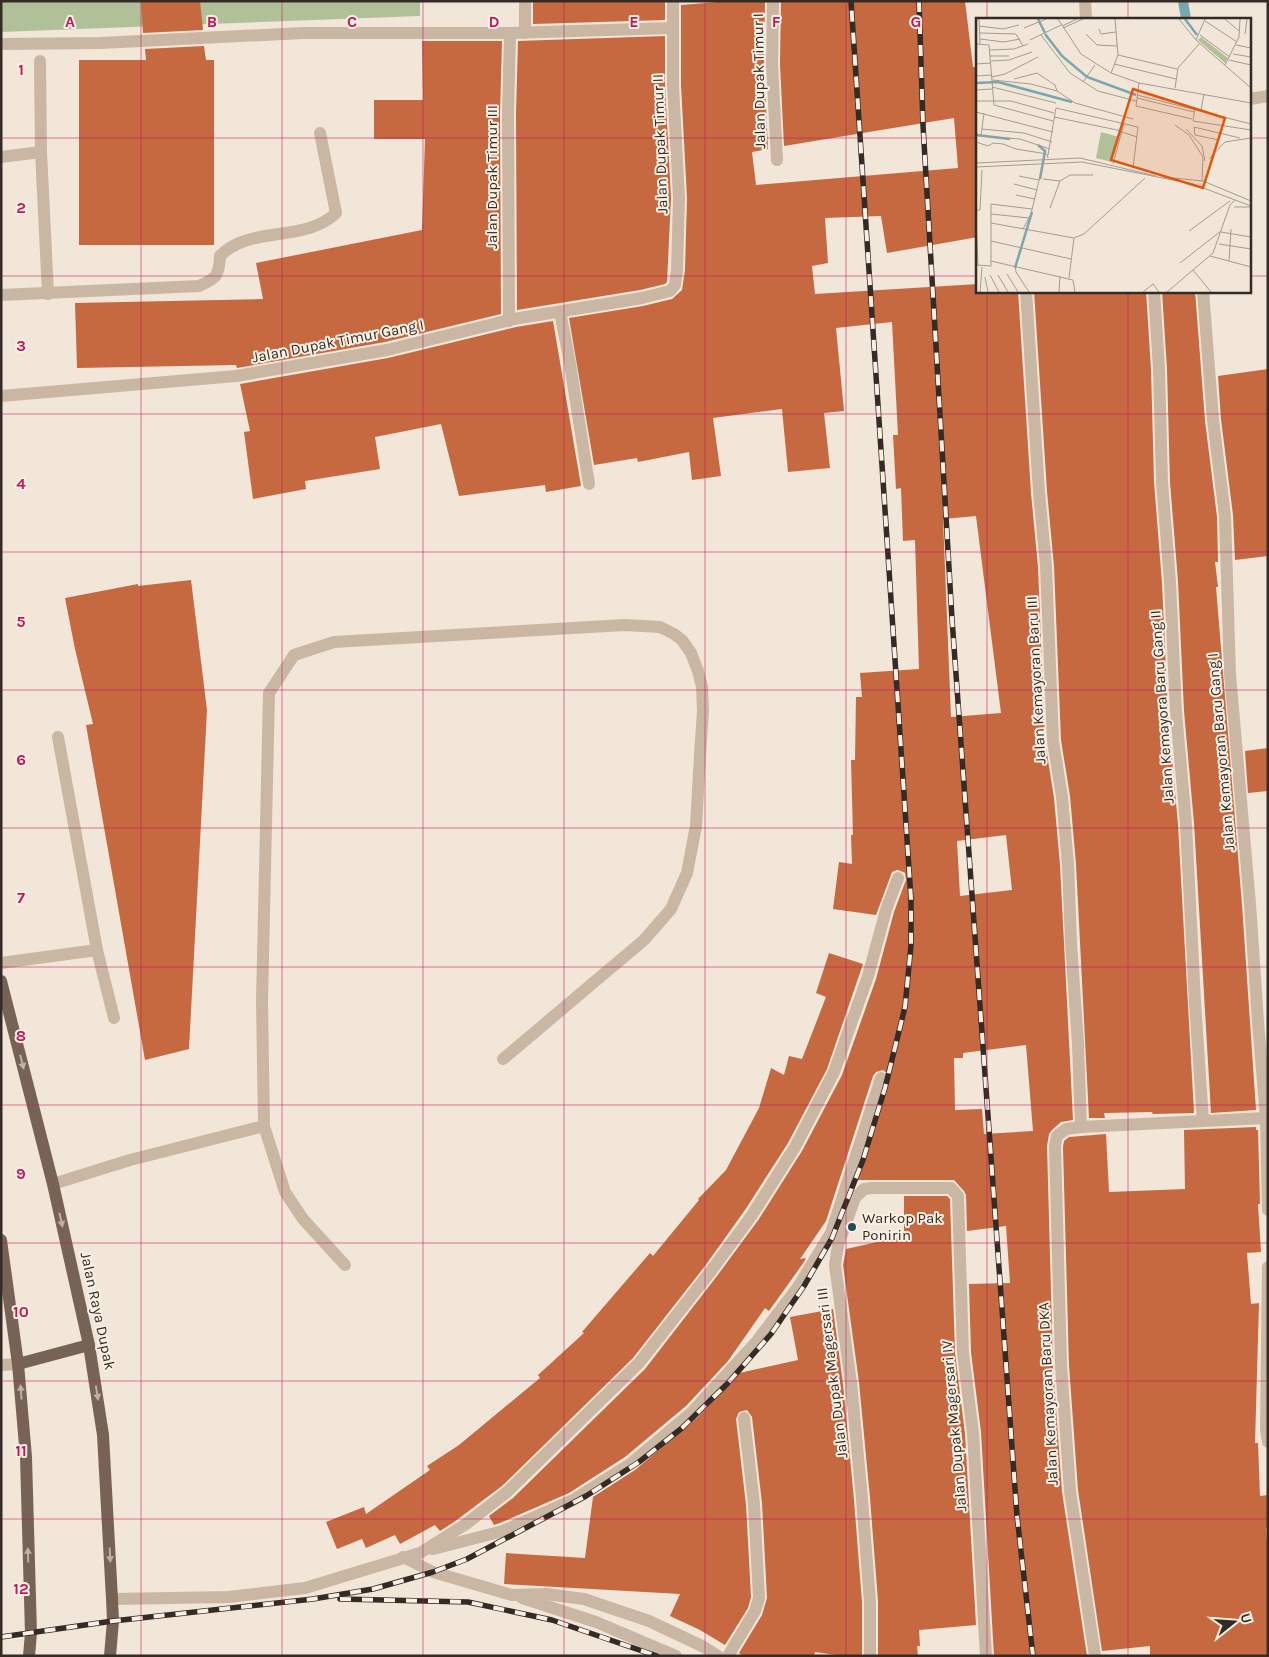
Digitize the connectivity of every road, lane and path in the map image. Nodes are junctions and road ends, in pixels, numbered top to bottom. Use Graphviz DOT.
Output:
graph roads {
  1 [pos="525,1"];
  2 [pos="673,1"];
  3 [pos="774,1"];
  4 [pos="1085,1"];
  5 [pos="1086,18"];
  6 [pos="674,28"];
  7 [pos="510,33"];
  8 [pos="525,33"];
  9 [pos="1,44"];
  10 [pos="40,61"];
  11 [pos="1268,96"];
  12 [pos="1252,98"];
  13 [pos="320,133"];
  14 [pos="41,152"];
  15 [pos="1,157"];
  16 [pos="777,160"];
  17 [pos="675,285"];
  18 [pos="1026,292"];
  19 [pos="1154,292"];
  20 [pos="1203,292"];
  21 [pos="48,294"];
  22 [pos="1,295"];
  23 [pos="560,312"];
  24 [pos="509,321"];
  25 [pos="1,396"];
  26 [pos="589,484"];
  27 [pos="58,737"];
  28 [pos="898,878"];
  29 [pos="97,950"];
  30 [pos="1,963"];
  31 [pos="1,981"];
  32 [pos="114,1018"];
  33 [pos="503,1059"];
  34 [pos="881,1078"];
  35 [pos="1266,1118"];
  36 [pos="1203,1121"];
  37 [pos="264,1126"];
  38 [pos="1081,1127"];
  39 [pos="53,1184"];
  40 [pos="957,1193"];
  41 [pos="1268,1210"];
  42 [pos="1,1240"];
  43 [pos="346,1265"];
  44 [pos="1268,1267"];
  45 [pos="89,1345"];
  46 [pos="18,1364"];
  47 [pos="1,1366"];
  48 [pos="744,1418"];
  49 [pos="1268,1442"];
  50 [pos="420,1552"];
  51 [pos="403,1557"];
  52 [pos="512,1595"];
  53 [pos="112,1599"];
  54 [pos="29,1656"];
  55 [pos="110,1656"];
  56 [pos="676,1656"];
  57 [pos="718,1656"];
  58 [pos="728,1656"];
  59 [pos="870,1656"];
  60 [pos="986,1656"];
  61 [pos="1095,1656"];
  1 -- 8 [label="street"];
  2 -- 6 [label="street, Jalan Dupak Timur II"];
  3 -- 16 [label="street, Jalan Dupak Timur I"];
  4 -- 5 [label="street"];
  6 -- 8 [label="street"];
  6 -- 17 [label="street, Jalan Dupak Timur II"];
  7 -- 8 [label="street"];
  7 -- 9 [label="street"];
  7 -- 24 [label="street, Jalan Dupak Timur III"];
  10 -- 14 [label="street"];
  11 -- 12 [label="street"];
  13 -- 21 [label="street"];
  14 -- 15 [label="street"];
  14 -- 21 [label="street"];
  17 -- 23 [label="street, Jalan Dupak Timur Gang I"];
  18 -- 38 [label="street, Jalan Kemayoran Baru III"];
  19 -- 36 [label="street, Jalan Kemayora Baru Gang II"];
  20 -- 35 [label="street, Jalan Kemayoran Baru Gang I"];
  21 -- 22 [label="street"];
  23 -- 24 [label="street, Jalan Dupak Timur Gang I"];
  23 -- 26 [label="street"];
  24 -- 25 [label="street, Jalan Dupak Timur Gang I"];
  27 -- 29 [label="street"];
  28 -- 50 [label="street"];
  29 -- 30 [label="street"];
  29 -- 32 [label="street"];
  31 -- 39 [label="main road, Jalan Raya Dupak, one-way"];
  33 -- 37 [label="street"];
  34 -- 50 [label="street"];
  35 -- 36 [label="street"];
  35 -- 41 [label="street, Jalan Kemayoran Baru Gang I"];
  36 -- 38 [label="street"];
  37 -- 39 [label="street"];
  37 -- 43 [label="street"];
  38 -- 61 [label="street, Jalan Kemayoran Baru DKA"];
  39 -- 45 [label="main road, Jalan Raya Dupak, one-way"];
  40 -- 59 [label="street, Jalan Dupak Magersari III"];
  40 -- 60 [label="street, Jalan Dupak Magersari IV"];
  42 -- 46 [label="main road"];
  44 -- 49 [label="street"];
  45 -- 46 [label="main road"];
  45 -- 53 [label="main road, Jalan Raya Dupak, one-way"];
  46 -- 47 [label="street"];
  54 -- 46 [label="main road, one-way"];
  48 -- 58 [label="street"];
  50 -- 51 [label="street"];
  51 -- 52 [label="street"];
  51 -- 53 [label="street"];
  52 -- 56 [label="street"];
  52 -- 57 [label="street"];
  53 -- 55 [label="main road, Jalan Raya Dupak"];
}
